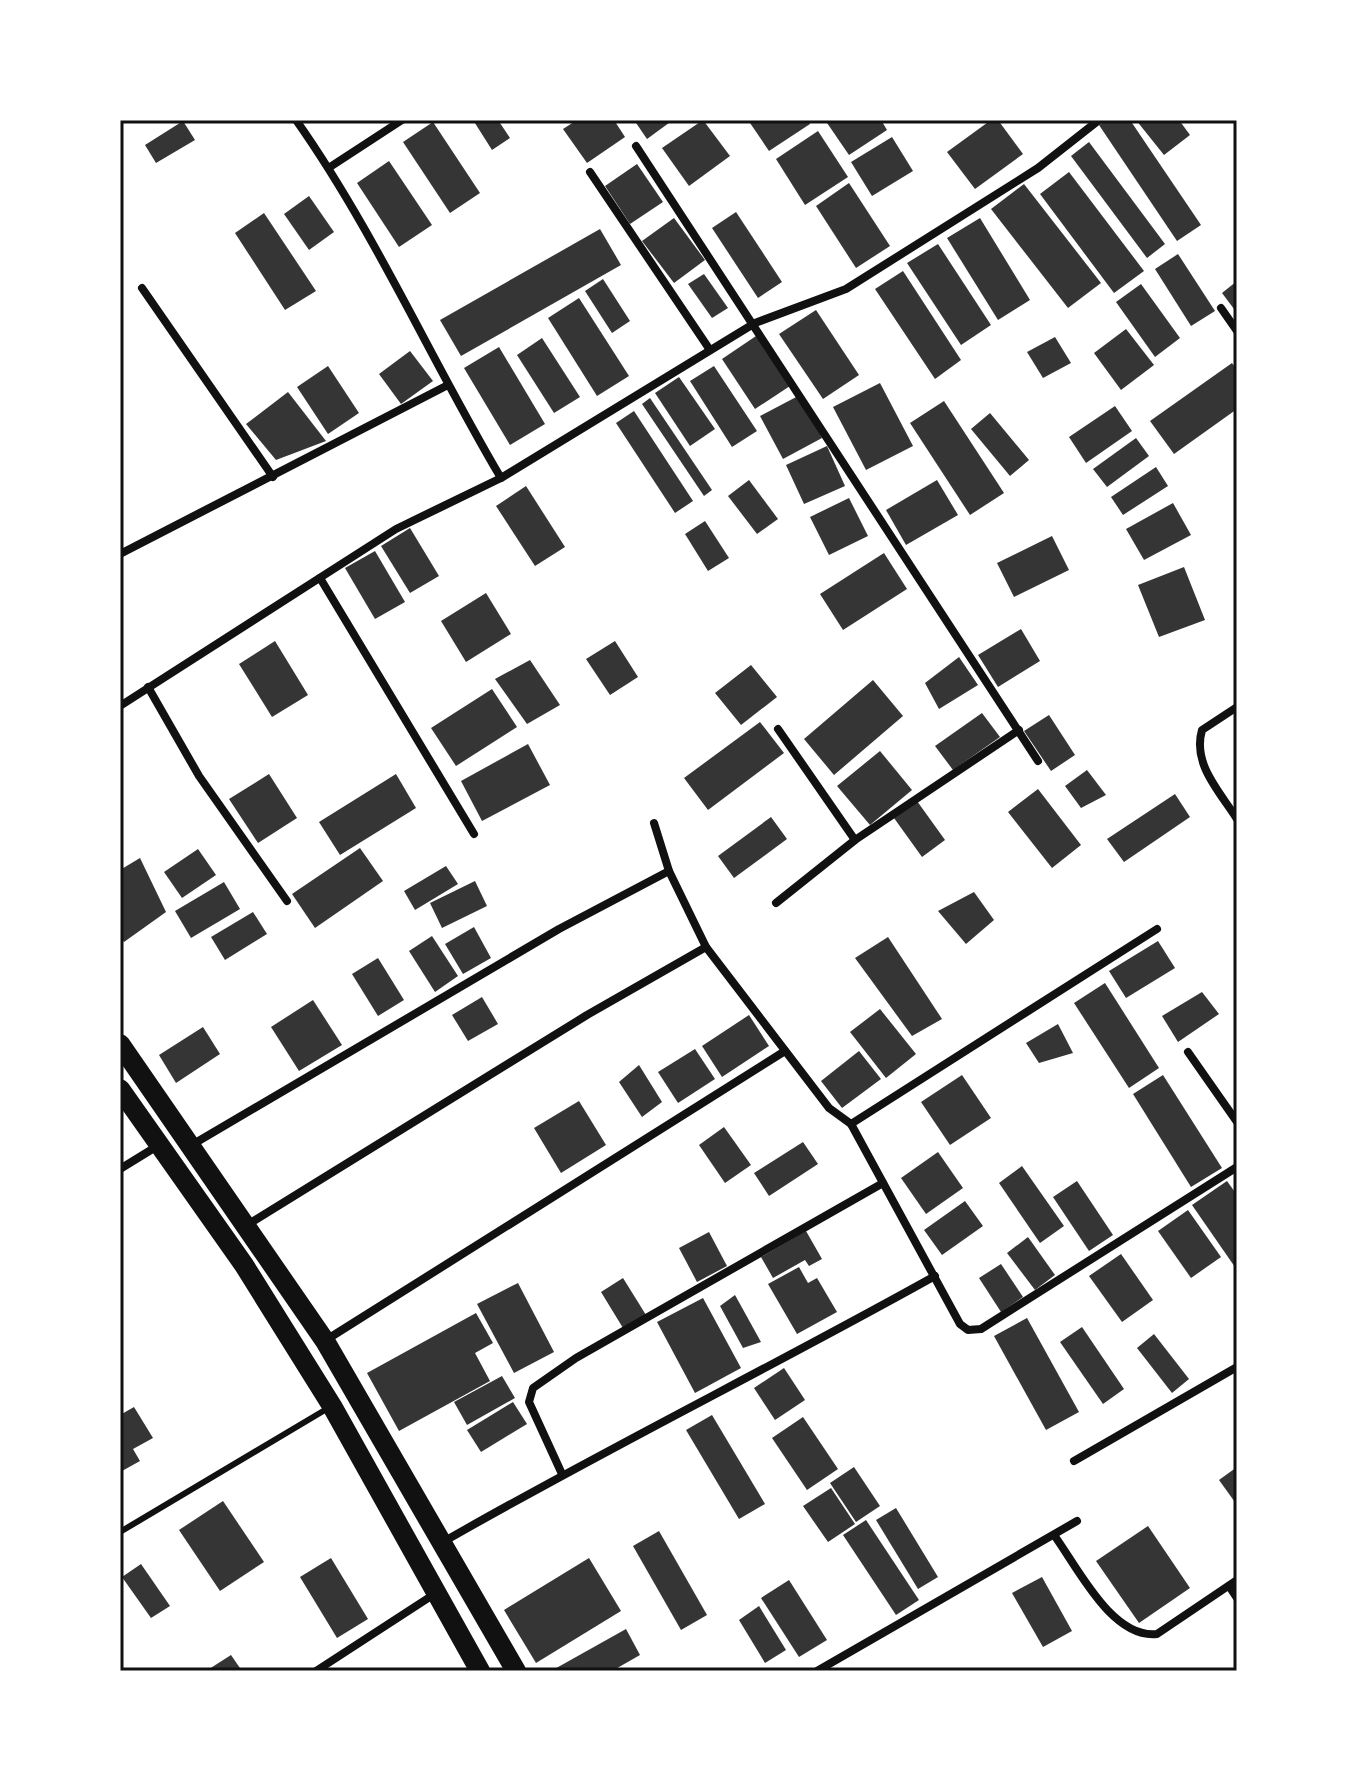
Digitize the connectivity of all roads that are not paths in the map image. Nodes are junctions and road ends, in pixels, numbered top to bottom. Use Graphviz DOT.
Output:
graph roads {
  1 [pos="296,120"];
  2 [pos="402,120"];
  3 [pos="1099,120"];
  4 [pos="636,146"];
  5 [pos="330,167"];
  6 [pos="590,172"];
  7 [pos="142,288"];
  8 [pos="1221,308"];
  9 [pos="755,323"];
  10 [pos="1237,331"];
  11 [pos="710,350"];
  12 [pos="446,386"];
  13 [pos="273,477"];
  14 [pos="501,478"];
  15 [pos="120,554"];
  16 [pos="320,578"];
  17 [pos="148,687"];
  18 [pos="120,706"];
  19 [pos="1237,707"];
  20 [pos="778,729"];
  21 [pos="1019,730"];
  22 [pos="1038,761"];
  23 [pos="1237,819"];
  24 [pos="654,823"];
  25 [pos="474,834"];
  26 [pos="855,840"];
  27 [pos="669,871"];
  28 [pos="287,901"];
  29 [pos="776,903"];
  30 [pos="1157,929"];
  31 [pos="706,947"];
  32 [pos="120,1044"];
  33 [pos="785,1051"];
  34 [pos="1188,1052"];
  35 [pos="120,1089"];
  36 [pos="1237,1122"];
  37 [pos="851,1124"];
  38 [pos="159,1145"];
  39 [pos="190,1146"];
  40 [pos="1237,1167"];
  41 [pos="120,1169"];
  42 [pos="883,1183"];
  43 [pos="247,1225"];
  44 [pos="935,1276"];
  45 [pos="325,1341"];
  46 [pos="1237,1367"];
  47 [pos="332,1406"];
  48 [pos="1074,1461"];
  49 [pos="562,1474"];
  50 [pos="1077,1521"];
  51 [pos="120,1532"];
  52 [pos="1054,1535"];
  53 [pos="443,1542"];
  54 [pos="1233,1583"];
  55 [pos="437,1592"];
  56 [pos="1237,1598"];
  57 [pos="316,1671"];
  58 [pos="480,1671"];
  59 [pos="516,1671"];
  60 [pos="817,1671"];
  1 -- 5 [label="street"];
  2 -- 5 [label="street"];
  3 -- 9 [label="street"];
  4 -- 9 [label="street"];
  5 -- 12 [label="street"];
  6 -- 11 [label="street"];
  7 -- 13 [label="street"];
  8 -- 10 [label="street"];
  9 -- 11 [label="street"];
  9 -- 21 [label="street"];
  11 -- 14 [label="street"];
  12 -- 13 [label="street"];
  12 -- 14 [label="street"];
  13 -- 15 [label="street"];
  14 -- 16 [label="street"];
  16 -- 17 [label="street"];
  16 -- 25 [label="street"];
  17 -- 18 [label="street"];
  17 -- 28 [label="street"];
  19 -- 23 [label="street"];
  20 -- 26 [label="street"];
  21 -- 22 [label="street"];
  21 -- 26 [label="street"];
  24 -- 27 [label="street"];
  26 -- 29 [label="street"];
  27 -- 31 [label="street"];
  27 -- 39 [label="street"];
  30 -- 37 [label="street"];
  31 -- 33 [label="street"];
  31 -- 43 [label="street"];
  32 -- 39 [label="main road"];
  33 -- 37 [label="street"];
  33 -- 45 [label="street"];
  34 -- 36 [label="street"];
  35 -- 38 [label="main road"];
  37 -- 42 [label="street"];
  38 -- 41 [label="street"];
  38 -- 47 [label="main road"];
  39 -- 43 [label="main road"];
  40 -- 44 [label="street"];
  42 -- 44 [label="street"];
  42 -- 49 [label="street"];
  43 -- 45 [label="main road"];
  44 -- 49 [label="street"];
  45 -- 53 [label="main road"];
  46 -- 48 [label="street"];
  47 -- 51 [label="lane"];
  47 -- 55 [label="main road"];
  49 -- 53 [label="street"];
  50 -- 52 [label="street"];
  52 -- 54 [label="street"];
  52 -- 60 [label="street"];
  53 -- 59 [label="main road"];
  54 -- 56 [label="street"];
  55 -- 57 [label="street"];
  55 -- 58 [label="main road"];
}
